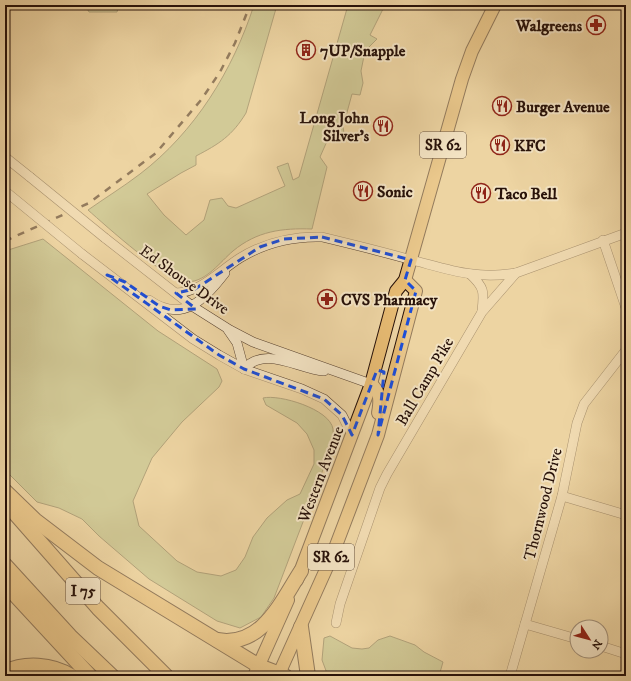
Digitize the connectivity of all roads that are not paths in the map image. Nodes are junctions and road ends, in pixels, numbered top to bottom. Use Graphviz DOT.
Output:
graph roads {
  1 [pos="495,5"];
  2 [pos="5,157"];
  3 [pos="5,191"];
  4 [pos="626,232"];
  5 [pos="603,240"];
  6 [pos="411,260"];
  7 [pos="232,264"];
  8 [pos="516,273"];
  9 [pos="470,274"];
  10 [pos="107,275"];
  11 [pos="405,280"];
  12 [pos="176,293"];
  13 [pos="192,306"];
  14 [pos="626,308"];
  15 [pos="482,312"];
  16 [pos="226,327"];
  17 [pos="626,350"];
  18 [pos="244,369"];
  19 [pos="337,372"];
  20 [pos="371,384"];
  21 [pos="352,435"];
  22 [pos="378,435"];
  23 [pos="5,491"];
  24 [pos="562,496"];
  25 [pos="5,502"];
  26 [pos="626,515"];
  27 [pos="5,565"];
  28 [pos="301,571"];
  29 [pos="5,584"];
  30 [pos="336,623"];
  31 [pos="525,624"];
  32 [pos="301,627"];
  33 [pos="569,637"];
  34 [pos="213,639"];
  35 [pos="609,649"];
  36 [pos="626,654"];
  37 [pos="257,671"];
  38 [pos="5,672"];
  39 [pos="281,675"];
  40 [pos="71,676"];
  41 [pos="90,676"];
  42 [pos="112,676"];
  43 [pos="166,676"];
  44 [pos="308,676"];
  45 [pos="510,676"];
  1 -- 6 [label="main road, Western Avenue / SR 62"];
  2 -- 12 [label="street, Ed Shouse Drive, bridge"];
  3 -- 10 [label="street, bridge"];
  4 -- 5 [label="street, Ball Camp Pike"];
  5 -- 8 [label="street, Ball Camp Pike"];
  5 -- 14 [label="street"];
  6 -- 7 [label="street"];
  6 -- 9 [label="street"];
  6 -- 11 [label="main road, Western Avenue / SR 62"];
  7 -- 12 [label="street"];
  7 -- 13 [label="street"];
  8 -- 9 [label="street"];
  8 -- 15 [label="street, Ball Camp Pike"];
  9 -- 15 [label="street"];
  10 -- 13 [label="street"];
  10 -- 18 [label="street"];
  11 -- 20 [label="main road, Western Avenue / SR 62"];
  11 -- 22 [label="main road"];
  12 -- 13 [label="street, Ed Shouse Drive"];
  13 -- 16 [label="street, Ed Shouse Drive"];
  15 -- 30 [label="street, Ball Camp Pike"];
  16 -- 18 [label="street"];
  16 -- 19 [label="street, Ed Shouse Drive"];
  17 -- 24 [label="street, Thornwood Drive"];
  18 -- 19 [label="street"];
  18 -- 21 [label="street"];
  19 -- 20 [label="street, Ed Shouse Drive"];
  20 -- 21 [label="main road, Western Avenue / SR 62"];
  20 -- 22 [label="main road"];
  21 -- 28 [label="main road, Western Avenue / SR 62"];
  22 -- 32 [label="main road, SR 62"];
  23 -- 34 [label="highway"];
  24 -- 26 [label="street"];
  24 -- 31 [label="street, Thornwood Drive"];
  25 -- 43 [label="highway, I 75"];
  27 -- 42 [label="highway, I 75"];
  28 -- 34 [label="highway"];
  28 -- 37 [label="main road, Western Avenue / SR 62"];
  29 -- 41 [label="highway"];
  31 -- 33 [label="street"];
  31 -- 45 [label="street, Thornwood Drive"];
  32 -- 39 [label="main road, SR 62"];
  32 -- 44 [label="highway"];
  34 -- 37 [label="highway"];
  35 -- 36 [label="street"];
  37 -- 39 [label="highway"];
  38 -- 40 [label="highway"];
}
